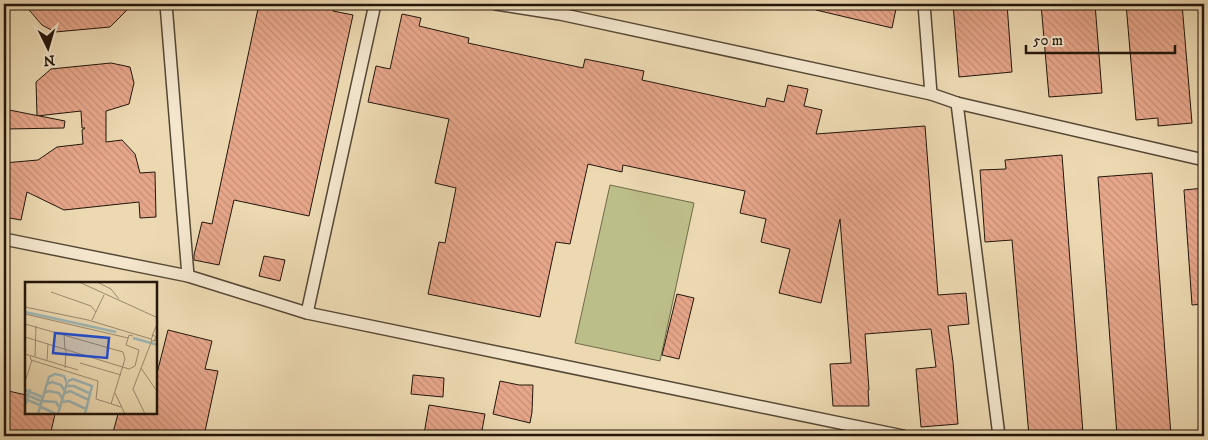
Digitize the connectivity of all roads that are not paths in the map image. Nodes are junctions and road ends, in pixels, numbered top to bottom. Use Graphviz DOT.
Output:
graph roads {
  1 [pos="166,4"];
  2 [pos="375,4"];
  3 [pos="496,4"];
  4 [pos="924,4"];
  5 [pos="562,9"];
  6 [pos="930,94"];
  7 [pos="957,103"];
  8 [pos="1204,160"];
  9 [pos="4,239"];
  10 [pos="188,276"];
  11 [pos="307,313"];
  12 [pos="903,436"];
  13 [pos="999,436"];
  1 -- 10 [label="lane"];
  2 -- 11 [label="lane"];
  3 -- 5 [label="lane"];
  4 -- 6 [label="lane"];
  5 -- 6 [label="lane"];
  6 -- 7 [label="lane"];
  7 -- 8 [label="lane"];
  7 -- 13 [label="lane"];
  9 -- 10 [label="lane"];
  10 -- 11 [label="lane"];
  11 -- 12 [label="lane"];
}
